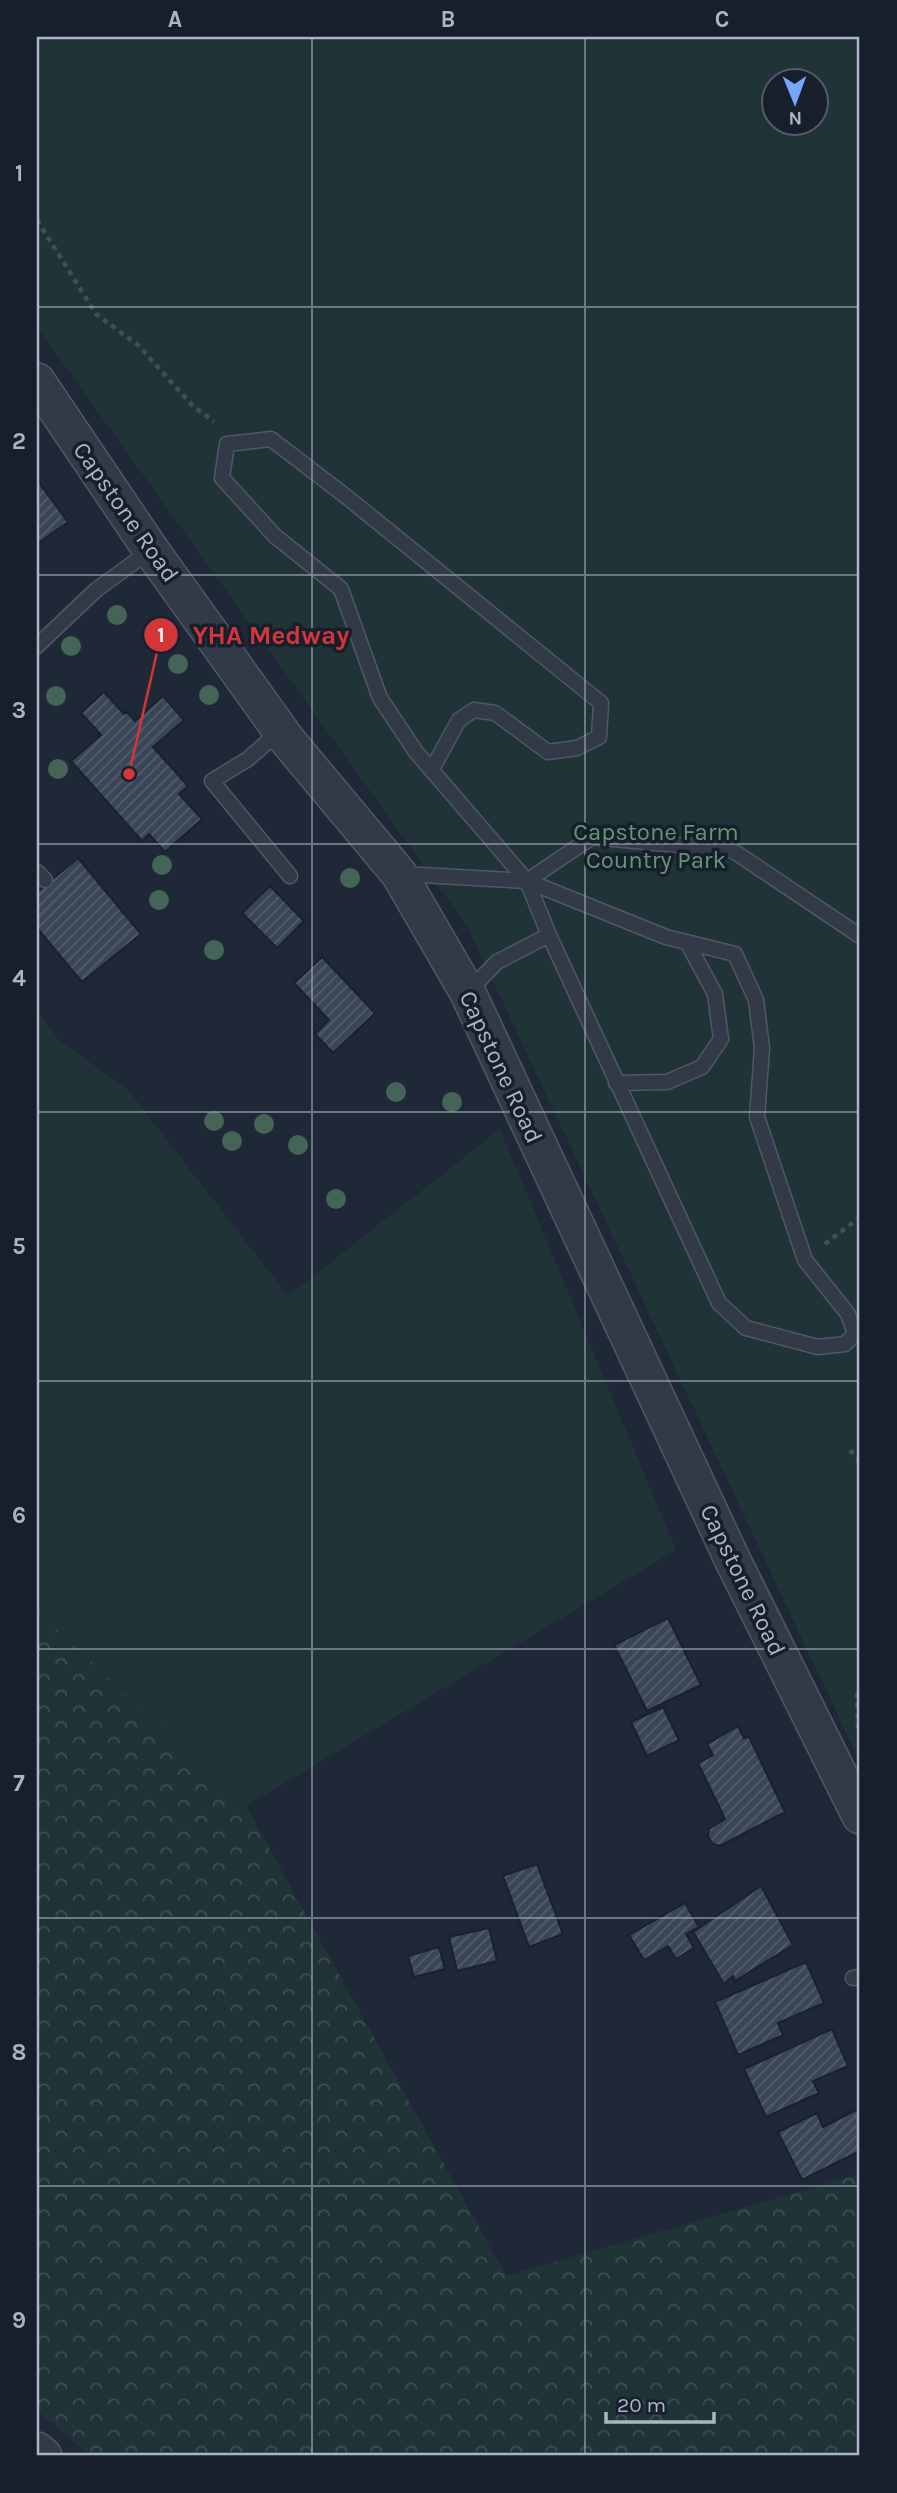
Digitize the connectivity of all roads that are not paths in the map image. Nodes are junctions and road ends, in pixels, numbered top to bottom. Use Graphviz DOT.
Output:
graph roads {
  1 [pos="37,381"];
  2 [pos="151,550"];
  3 [pos="37,646"];
  4 [pos="281,730"];
  5 [pos="432,769"];
  6 [pos="399,874"];
  7 [pos="290,876"];
  8 [pos="527,881"];
  9 [pos="549,934"];
  10 [pos="860,936"];
  11 [pos="687,942"];
  12 [pos="468,993"];
  13 [pos="616,1083"];
  14 [pos="860,1816"];
  15 [pos="37,2450"];
  16 [pos="44,2456"];
  1 -- 2 [label="street, Capstone Road"];
  2 -- 3 [label="lane"];
  2 -- 4 [label="street, Capstone Road"];
  4 -- 6 [label="street, Capstone Road"];
  4 -- 7 [label="lane"];
  5 -- 5 [label="lane"];
  5 -- 8 [label="lane"];
  6 -- 8 [label="lane"];
  6 -- 12 [label="street, Capstone Road"];
  8 -- 9 [label="lane"];
  8 -- 10 [label="lane"];
  8 -- 11 [label="lane"];
  9 -- 12 [label="lane"];
  9 -- 13 [label="lane"];
  11 -- 13 [label="lane"];
  11 -- 13 [label="lane"];
  12 -- 14 [label="street, Capstone Road"];
  15 -- 16 [label="street"];
}
